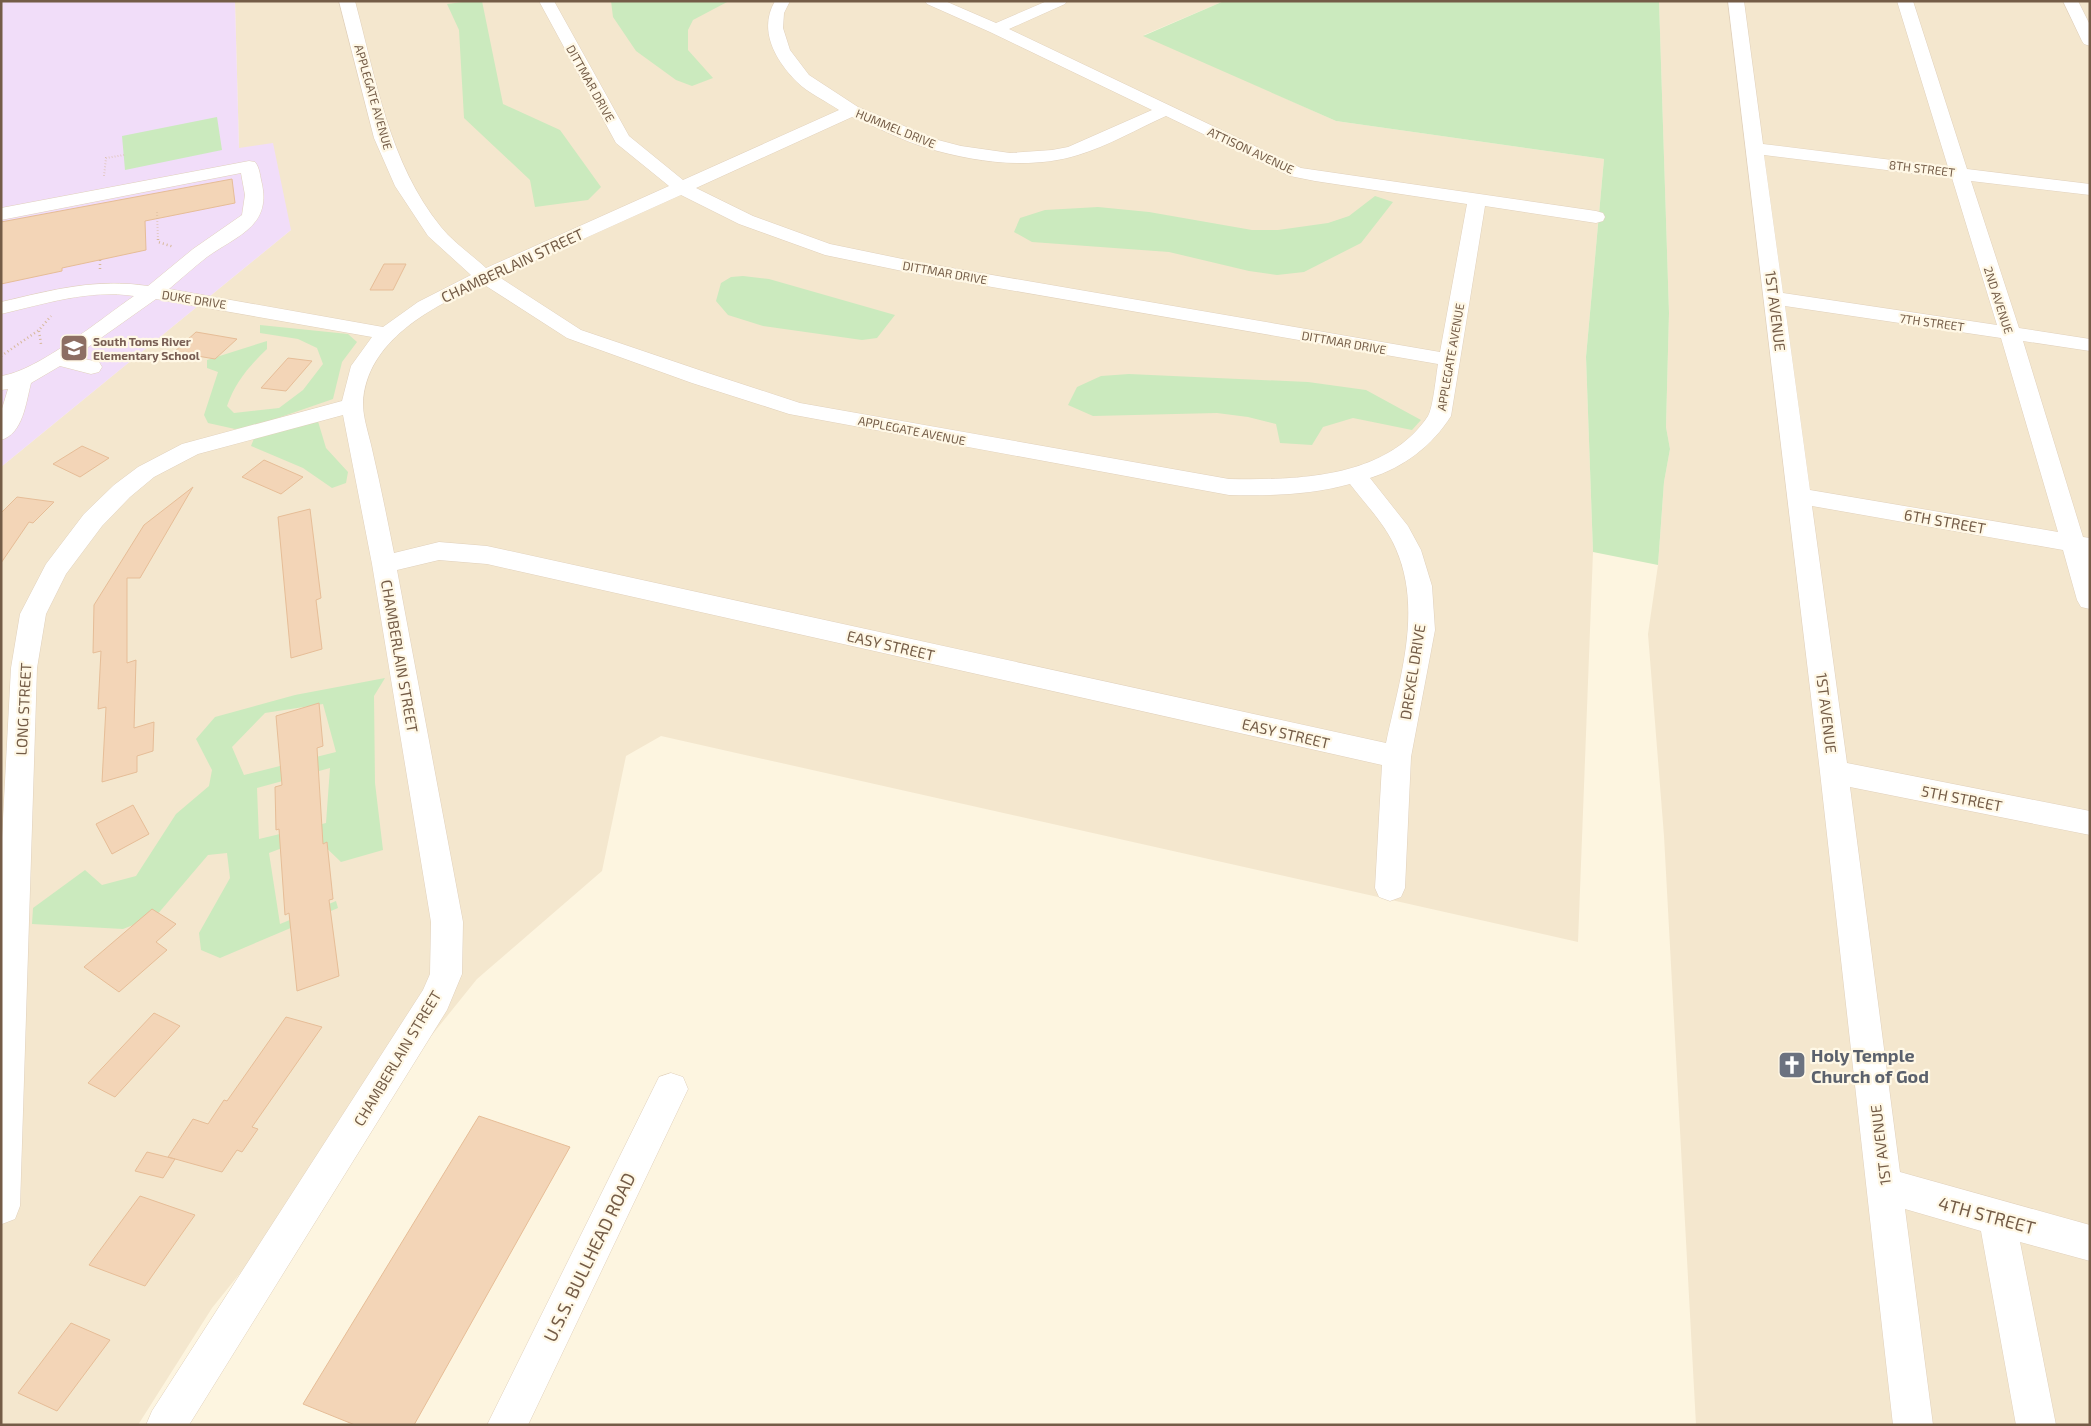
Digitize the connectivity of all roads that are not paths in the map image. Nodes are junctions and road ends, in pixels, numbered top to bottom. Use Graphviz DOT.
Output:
graph roads {
  1 [pos="347,1"];
  2 [pos="546,1"];
  3 [pos="783,1"];
  4 [pos="932,1"];
  5 [pos="1060,1"];
  6 [pos="1736,1"];
  7 [pos="1905,1"];
  8 [pos="2070,1"];
  9 [pos="996,29"];
  10 [pos="2090,41"];
  11 [pos="1166,110"];
  12 [pos="852,111"];
  13 [pos="1755,148"];
  14 [pos="1959,173"];
  15 [pos="682,188"];
  16 [pos="2090,190"];
  17 [pos="1477,200"];
  18 [pos="1,214"];
  19 [pos="1596,217"];
  20 [pos="484,276"];
  21 [pos="152,293"];
  22 [pos="1775,298"];
  23 [pos="1,308"];
  24 [pos="2010,333"];
  25 [pos="387,334"];
  26 [pos="2090,345"];
  27 [pos="57,359"];
  28 [pos="1451,360"];
  29 [pos="91,367"];
  30 [pos="11,382"];
  31 [pos="352,405"];
  32 [pos="1,433"];
  33 [pos="1355,475"];
  34 [pos="1800,496"];
  35 [pos="2081,545"];
  36 [pos="384,564"];
  37 [pos="2090,600"];
  38 [pos="1397,757"];
  39 [pos="1834,772"];
  40 [pos="2090,823"];
  41 [pos="1390,888"];
  42 [pos="671,1089"];
  43 [pos="1885,1186"];
  44 [pos="2,1206"];
  45 [pos="1997,1217"];
  46 [pos="2090,1243"];
  47 [pos="166,1425"];
  48 [pos="507,1425"];
  49 [pos="1913,1425"];
  50 [pos="2036,1425"];
  1 -- 20 [label="street, APPLEGATE AVENUE"];
  2 -- 15 [label="street, DITTMAR DRIVE"];
  3 -- 12 [label="street, HUMMEL DRIVE"];
  4 -- 9 [label="street, ATTISON AVENUE"];
  5 -- 9 [label="street"];
  6 -- 13 [label="street, 1ST AVENUE"];
  7 -- 14 [label="street, 2ND AVENUE"];
  8 -- 10 [label="street"];
  9 -- 11 [label="street, ATTISON AVENUE"];
  11 -- 12 [label="street, HUMMEL DRIVE"];
  11 -- 17 [label="street, ATTISON AVENUE"];
  12 -- 15 [label="street, CHAMBERLAIN STREET"];
  13 -- 14 [label="street, 8TH STREET"];
  13 -- 22 [label="street, 1ST AVENUE"];
  14 -- 16 [label="street, 8TH STREET"];
  14 -- 24 [label="street, 2ND AVENUE"];
  15 -- 20 [label="street, CHAMBERLAIN STREET"];
  15 -- 28 [label="street, DITTMAR DRIVE"];
  17 -- 19 [label="street, ATTISON AVENUE"];
  17 -- 28 [label="street, APPLEGATE AVENUE"];
  18 -- 21 [label="street"];
  20 -- 25 [label="street, CHAMBERLAIN STREET"];
  20 -- 33 [label="street, APPLEGATE AVENUE"];
  21 -- 23 [label="street, DUKE DRIVE"];
  21 -- 25 [label="street, DUKE DRIVE"];
  21 -- 27 [label="street"];
  22 -- 24 [label="street, 7TH STREET"];
  22 -- 34 [label="street, 1ST AVENUE"];
  24 -- 26 [label="street, 7TH STREET"];
  24 -- 35 [label="street, 2ND AVENUE"];
  25 -- 31 [label="street, CHAMBERLAIN STREET"];
  27 -- 29 [label="street"];
  27 -- 30 [label="street"];
  28 -- 33 [label="street, APPLEGATE AVENUE"];
  30 -- 32 [label="street"];
  31 -- 36 [label="street, CHAMBERLAIN STREET"];
  31 -- 44 [label="street, LONG STREET"];
  33 -- 38 [label="street, DREXEL DRIVE"];
  34 -- 35 [label="street, 6TH STREET"];
  34 -- 39 [label="street, 1ST AVENUE"];
  35 -- 37 [label="street, 2ND AVENUE"];
  36 -- 38 [label="street, EASY STREET"];
  36 -- 47 [label="street, CHAMBERLAIN STREET"];
  38 -- 41 [label="street, DREXEL DRIVE"];
  39 -- 40 [label="street, 5TH STREET"];
  39 -- 43 [label="street, 1ST AVENUE"];
  42 -- 48 [label="street, U.S.S. BULLHEAD ROAD"];
  43 -- 45 [label="street, 4TH STREET"];
  43 -- 49 [label="street, 1ST AVENUE"];
  45 -- 46 [label="street, 4TH STREET"];
  45 -- 50 [label="street"];
}
